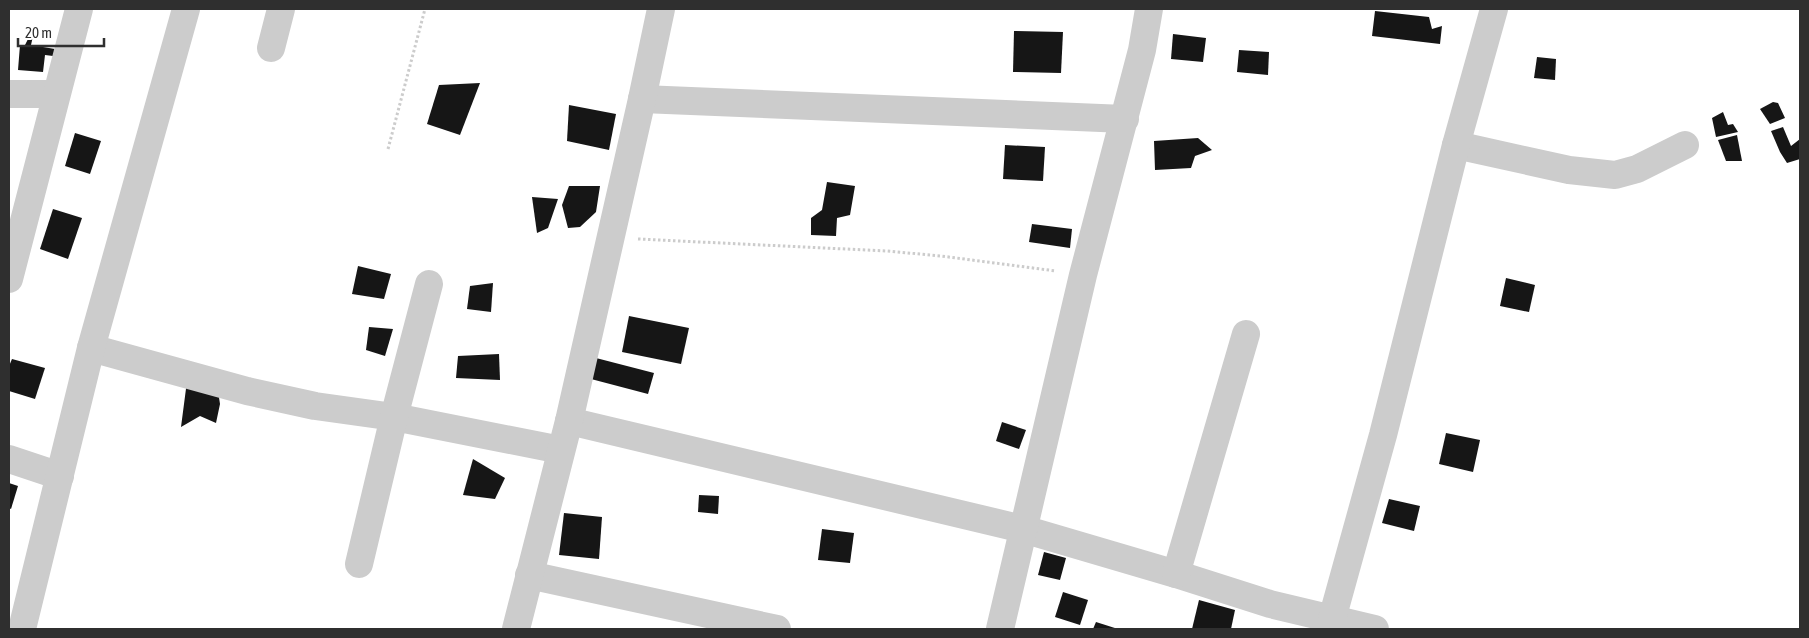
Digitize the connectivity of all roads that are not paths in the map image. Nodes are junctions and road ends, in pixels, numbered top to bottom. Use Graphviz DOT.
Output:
graph roads {
  1 [pos="79,9"];
  2 [pos="186,9"];
  3 [pos="280,9"];
  4 [pos="661,9"];
  5 [pos="1149,9"];
  6 [pos="1494,9"];
  7 [pos="271,48"];
  8 [pos="9,94"];
  9 [pos="56,94"];
  10 [pos="642,99"];
  11 [pos="1125,119"];
  12 [pos="1456,145"];
  13 [pos="1685,145"];
  14 [pos="18,211"];
  15 [pos="9,279"];
  16 [pos="429,284"];
  17 [pos="1246,334"];
  18 [pos="91,348"];
  19 [pos="394,417"];
  20 [pos="569,421"];
  21 [pos="561,450"];
  22 [pos="9,459"];
  23 [pos="60,476"];
  24 [pos="1023,529"];
  25 [pos="359,564"];
  26 [pos="1176,574"];
  27 [pos="529,575"];
  28 [pos="1332,619"];
  29 [pos="22,629"];
  30 [pos="516,629"];
  31 [pos="777,629"];
  32 [pos="1000,629"];
  33 [pos="1375,629"];
  1 -- 9 [label="street"];
  2 -- 18 [label="street"];
  3 -- 7 [label="street"];
  4 -- 10 [label="street"];
  5 -- 11 [label="street"];
  6 -- 12 [label="street"];
  8 -- 9 [label="street"];
  9 -- 14 [label="street"];
  10 -- 11 [label="street"];
  10 -- 20 [label="street"];
  11 -- 24 [label="street"];
  12 -- 13 [label="street"];
  12 -- 28 [label="street"];
  14 -- 15 [label="street"];
  16 -- 19 [label="street"];
  17 -- 26 [label="street"];
  18 -- 19 [label="street"];
  18 -- 23 [label="street"];
  19 -- 21 [label="street"];
  19 -- 25 [label="street"];
  20 -- 21 [label="street"];
  20 -- 24 [label="street"];
  21 -- 27 [label="street"];
  22 -- 23 [label="street"];
  23 -- 29 [label="street"];
  24 -- 26 [label="street"];
  24 -- 32 [label="street"];
  26 -- 28 [label="street"];
  27 -- 30 [label="street"];
  27 -- 31 [label="street"];
  28 -- 33 [label="street"];
}
